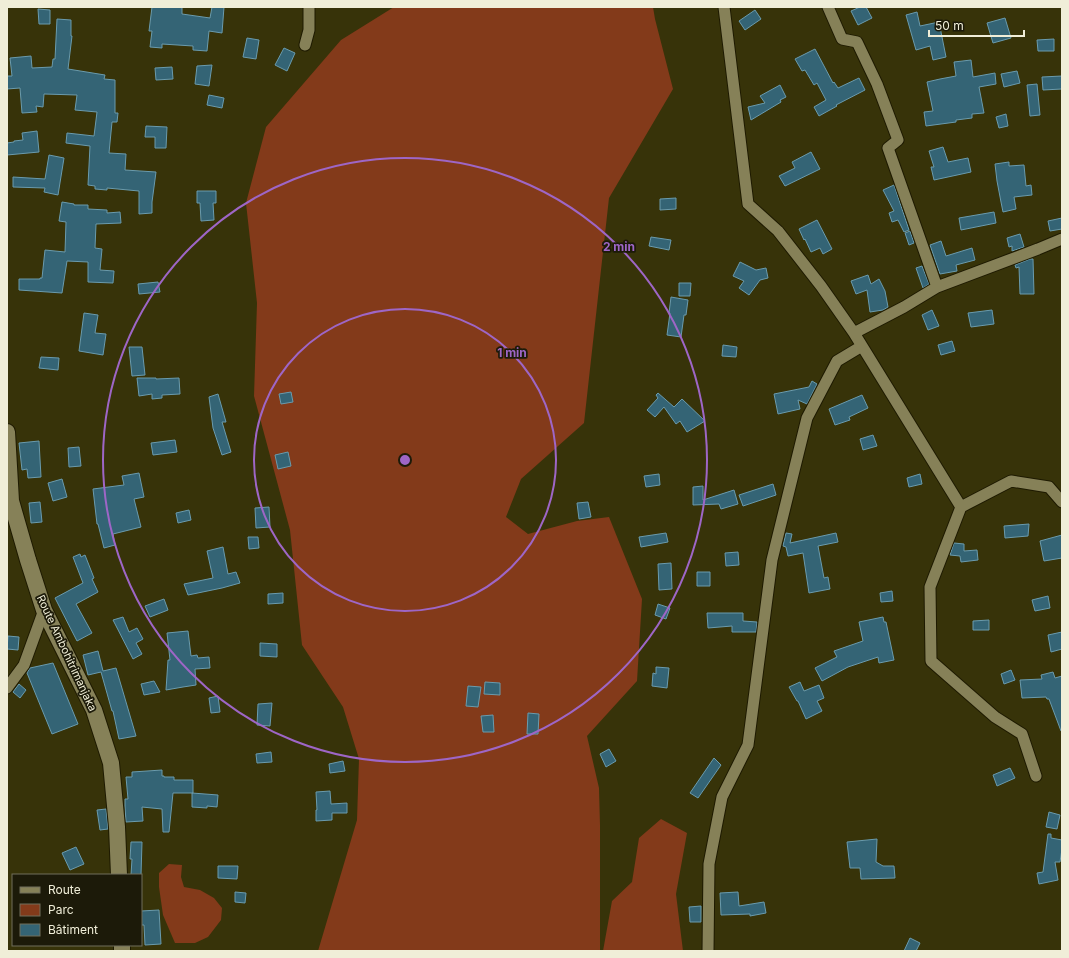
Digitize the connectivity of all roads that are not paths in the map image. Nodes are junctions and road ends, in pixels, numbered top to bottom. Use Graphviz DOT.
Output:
graph roads {
  1 [pos="309,7"];
  2 [pos="724,7"];
  3 [pos="828,7"];
  4 [pos="305,45"];
  5 [pos="1062,239"];
  6 [pos="1062,247"];
  7 [pos="1038,249"];
  8 [pos="938,287"];
  9 [pos="854,333"];
  10 [pos="862,346"];
  11 [pos="7,432"];
  12 [pos="1062,502"];
  13 [pos="961,507"];
  14 [pos="44,610"];
  15 [pos="7,688"];
  16 [pos="1036,776"];
  17 [pos="119,874"];
  18 [pos="708,951"];
  1 -- 4 [label="street"];
  2 -- 9 [label="street"];
  3 -- 8 [label="street"];
  5 -- 7 [label="street"];
  6 -- 7 [label="street"];
  7 -- 8 [label="street"];
  8 -- 9 [label="street"];
  9 -- 10 [label="street"];
  10 -- 13 [label="street"];
  10 -- 18 [label="street"];
  11 -- 14 [label="street, Route Ambohitrimanjaka"];
  12 -- 13 [label="street"];
  13 -- 16 [label="street"];
  14 -- 15 [label="street"];
  14 -- 17 [label="street, Route Ambohitrimanjaka"];
}
